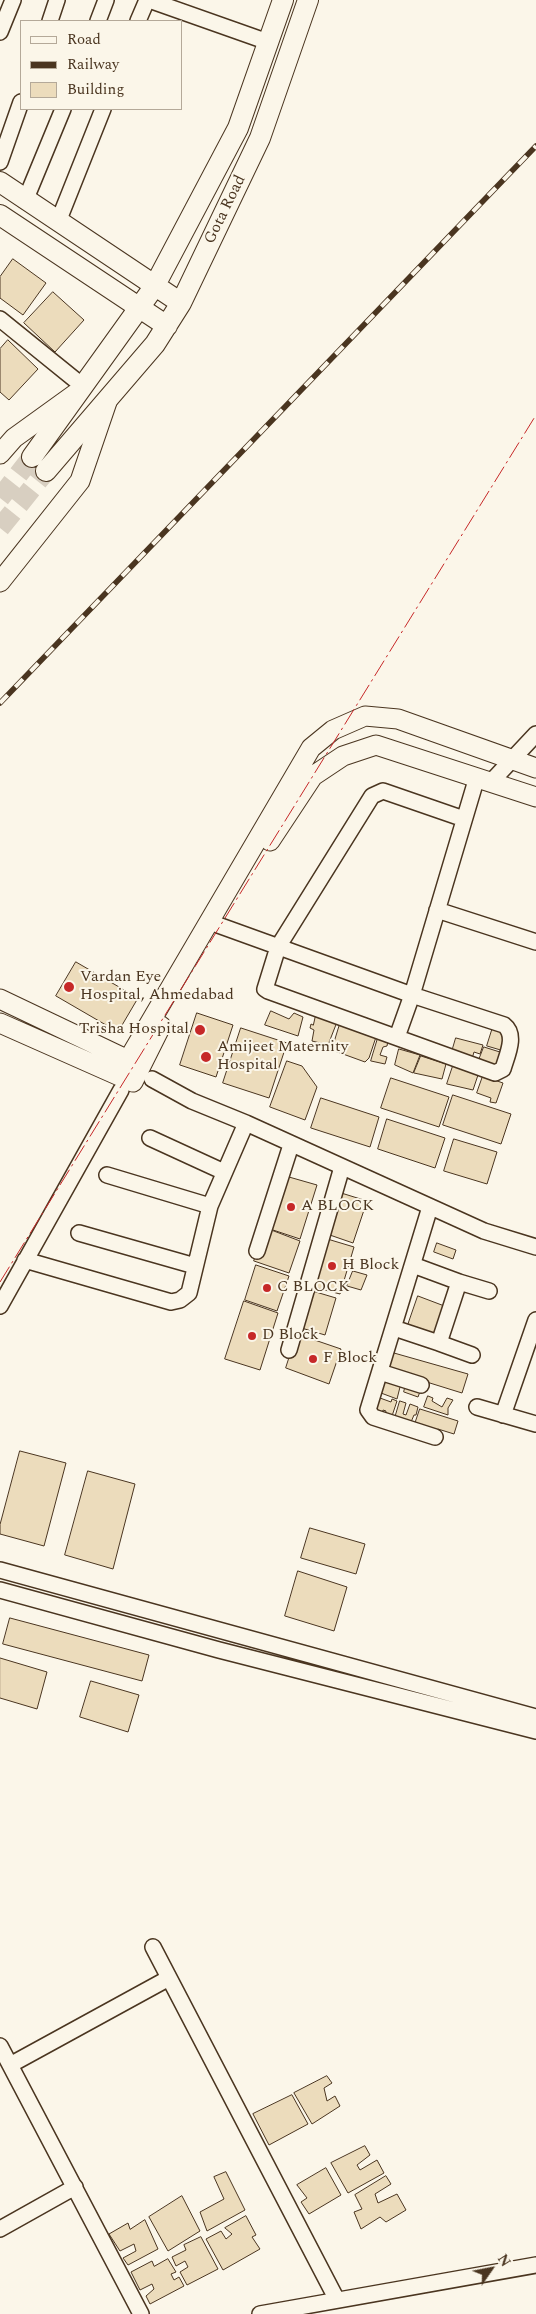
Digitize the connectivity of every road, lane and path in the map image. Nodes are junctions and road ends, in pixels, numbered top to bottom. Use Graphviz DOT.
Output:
graph roads {
  1 [pos="13,0"];
  2 [pos="57,0"];
  3 [pos="106,0"];
  4 [pos="148,0"];
  5 [pos="283,0"];
  6 [pos="308,0"];
  7 [pos="50,20"];
  8 [pos="98,20"];
  9 [pos="138,20"];
  10 [pos="0,32"];
  11 [pos="268,42"];
  12 [pos="20,105"];
  13 [pos="63,110"];
  14 [pos="103,110"];
  15 [pos="0,162"];
  16 [pos="0,182"];
  17 [pos="25,201"];
  18 [pos="0,215"];
  19 [pos="58,222"];
  20 [pos="154,287"];
  21 [pos="181,303"];
  22 [pos="139,309"];
  23 [pos="2,324"];
  24 [pos="167,326"];
  25 [pos="84,387"];
  26 [pos="108,400"];
  27 [pos="0,454"];
  28 [pos="0,582"];
  29 [pos="536,734"];
  30 [pos="512,760"];
  31 [pos="536,768"];
  32 [pos="484,779"];
  33 [pos="536,797"];
  34 [pos="464,819"];
  35 [pos="437,910"];
  36 [pos="218,925"];
  37 [pos="536,942"];
  38 [pos="278,946"];
  39 [pos="412,994"];
  40 [pos="0,999"];
  41 [pos="0,1023"];
  42 [pos="397,1037"];
  43 [pos="132,1076"];
  44 [pos="246,1123"];
  45 [pos="150,1138"];
  46 [pos="291,1145"];
  47 [pos="342,1168"];
  48 [pos="224,1172"];
  49 [pos="107,1175"];
  50 [pos="210,1206"];
  51 [pos="430,1207"];
  52 [pos="79,1233"];
  53 [pos="535,1242"];
  54 [pos="257,1251"];
  55 [pos="25,1260"];
  56 [pos="195,1266"];
  57 [pos="412,1266"];
  58 [pos="459,1282"];
  59 [pos="488,1291"];
  60 [pos="0,1306"];
  61 [pos="536,1320"];
  62 [pos="394,1328"];
  63 [pos="439,1343"];
  64 [pos="289,1350"];
  65 [pos="472,1355"];
  66 [pos="380,1372"];
  67 [pos="421,1385"];
  68 [pos="477,1407"];
  69 [pos="503,1415"];
  70 [pos="536,1424"];
  71 [pos="435,1438"];
  72 [pos="0,1570"];
  73 [pos="0,1590"];
  74 [pos="536,1717"];
  75 [pos="536,1731"];
  76 [pos="152,1947"];
  77 [pos="169,1978"];
  78 [pos="0,2046"];
  79 [pos="10,2065"];
  80 [pos="75,2187"];
  81 [pos="0,2229"];
  82 [pos="536,2265"];
  83 [pos="337,2300"];
  84 [pos="141,2314"];
  85 [pos="260,2314"];
  1 -- 10 [label="street"];
  2 -- 7 [label="street"];
  3 -- 8 [label="street"];
  4 -- 9 [label="street"];
  4 -- 11 [label="street"];
  5 -- 11 [label="main road, Gota Road"];
  6 -- 21 [label="main road, Gota Road"];
  11 -- 20 [label="main road, Gota Road"];
  12 -- 15 [label="street"];
  13 -- 17 [label="street"];
  14 -- 19 [label="street"];
  16 -- 17 [label="main road"];
  17 -- 19 [label="main road"];
  18 -- 22 [label="main road"];
  19 -- 20 [label="main road"];
  20 -- 21 [label="main road"];
  20 -- 22 [label="main road, Gota Road"];
  21 -- 24 [label="main road, Gota Road"];
  22 -- 24 [label="main road"];
  22 -- 25 [label="main road, Gota Road"];
  23 -- 25 [label="street"];
  24 -- 26 [label="main road, Gota Road"];
  25 -- 26 [label="main road, Gota Road"];
  25 -- 27 [label="street"];
  26 -- 28 [label="street"];
  29 -- 30 [label="street"];
  30 -- 31 [label="street"];
  30 -- 32 [label="street"];
  30 -- 43 [label="street"];
  32 -- 33 [label="street"];
  32 -- 34 [label="street"];
  32 -- 36 [label="street"];
  34 -- 35 [label="street"];
  34 -- 38 [label="street"];
  35 -- 37 [label="street"];
  35 -- 39 [label="street"];
  36 -- 38 [label="street"];
  36 -- 43 [label="street"];
  38 -- 39 [label="street"];
  38 -- 42 [label="street"];
  39 -- 42 [label="street"];
  39 -- 42 [label="street"];
  40 -- 43 [label="street"];
  41 -- 43 [label="street"];
  43 -- 44 [label="street"];
  43 -- 55 [label="street"];
  44 -- 46 [label="street"];
  44 -- 48 [label="street"];
  45 -- 48 [label="street"];
  46 -- 47 [label="street"];
  46 -- 54 [label="street"];
  47 -- 51 [label="street"];
  47 -- 64 [label="street"];
  48 -- 50 [label="street"];
  49 -- 50 [label="street"];
  50 -- 56 [label="street"];
  51 -- 53 [label="street"];
  51 -- 57 [label="street"];
  52 -- 56 [label="street"];
  55 -- 56 [label="street"];
  55 -- 60 [label="street"];
  57 -- 58 [label="street"];
  57 -- 62 [label="street"];
  58 -- 59 [label="street"];
  58 -- 63 [label="street"];
  61 -- 69 [label="street"];
  62 -- 63 [label="street"];
  62 -- 66 [label="street"];
  63 -- 65 [label="street"];
  66 -- 67 [label="street"];
  66 -- 71 [label="street"];
  68 -- 69 [label="street"];
  69 -- 70 [label="street"];
  72 -- 74 [label="street"];
  73 -- 75 [label="street"];
  76 -- 77 [label="street"];
  77 -- 79 [label="street"];
  77 -- 83 [label="street"];
  78 -- 79 [label="street"];
  79 -- 80 [label="street"];
  80 -- 81 [label="street"];
  80 -- 84 [label="street"];
  82 -- 83 [label="street"];
  83 -- 85 [label="street"];
}
